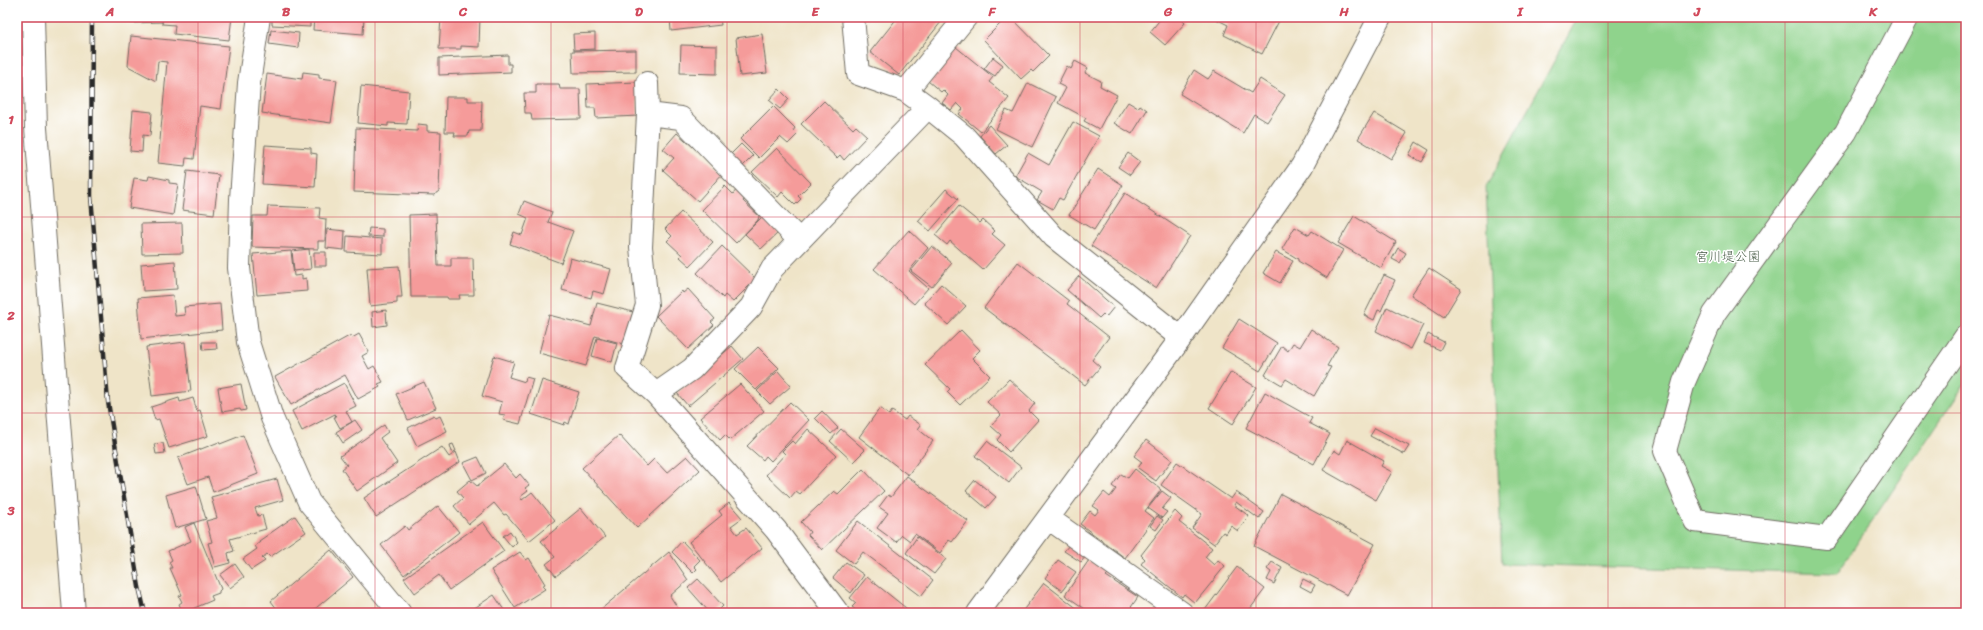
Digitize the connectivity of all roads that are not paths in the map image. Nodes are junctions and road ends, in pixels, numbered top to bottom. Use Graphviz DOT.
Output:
graph roads {
  1 [pos="33,17"];
  2 [pos="259,17"];
  3 [pos="853,17"];
  4 [pos="966,17"];
  5 [pos="1380,17"];
  6 [pos="1907,17"];
  7 [pos="647,83"];
  8 [pos="906,91"];
  9 [pos="928,107"];
  10 [pos="648,114"];
  11 [pos="799,240"];
  12 [pos="1966,336"];
  13 [pos="1181,338"];
  14 [pos="656,394"];
  15 [pos="1048,518"];
  16 [pos="74,613"];
  17 [pos="400,613"];
  18 [pos="838,613"];
  19 [pos="978,613"];
  20 [pos="1182,613"];
  1 -- 16 [label="street"];
  2 -- 17 [label="street"];
  3 -- 8 [label="street"];
  4 -- 8 [label="street"];
  5 -- 13 [label="street"];
  6 -- 12 [label="street"];
  7 -- 10 [label="street"];
  8 -- 9 [label="street"];
  9 -- 11 [label="street"];
  9 -- 13 [label="street"];
  10 -- 11 [label="street"];
  10 -- 14 [label="street"];
  11 -- 14 [label="street"];
  13 -- 15 [label="street"];
  14 -- 18 [label="street"];
  15 -- 19 [label="street"];
  15 -- 20 [label="street"];
}
